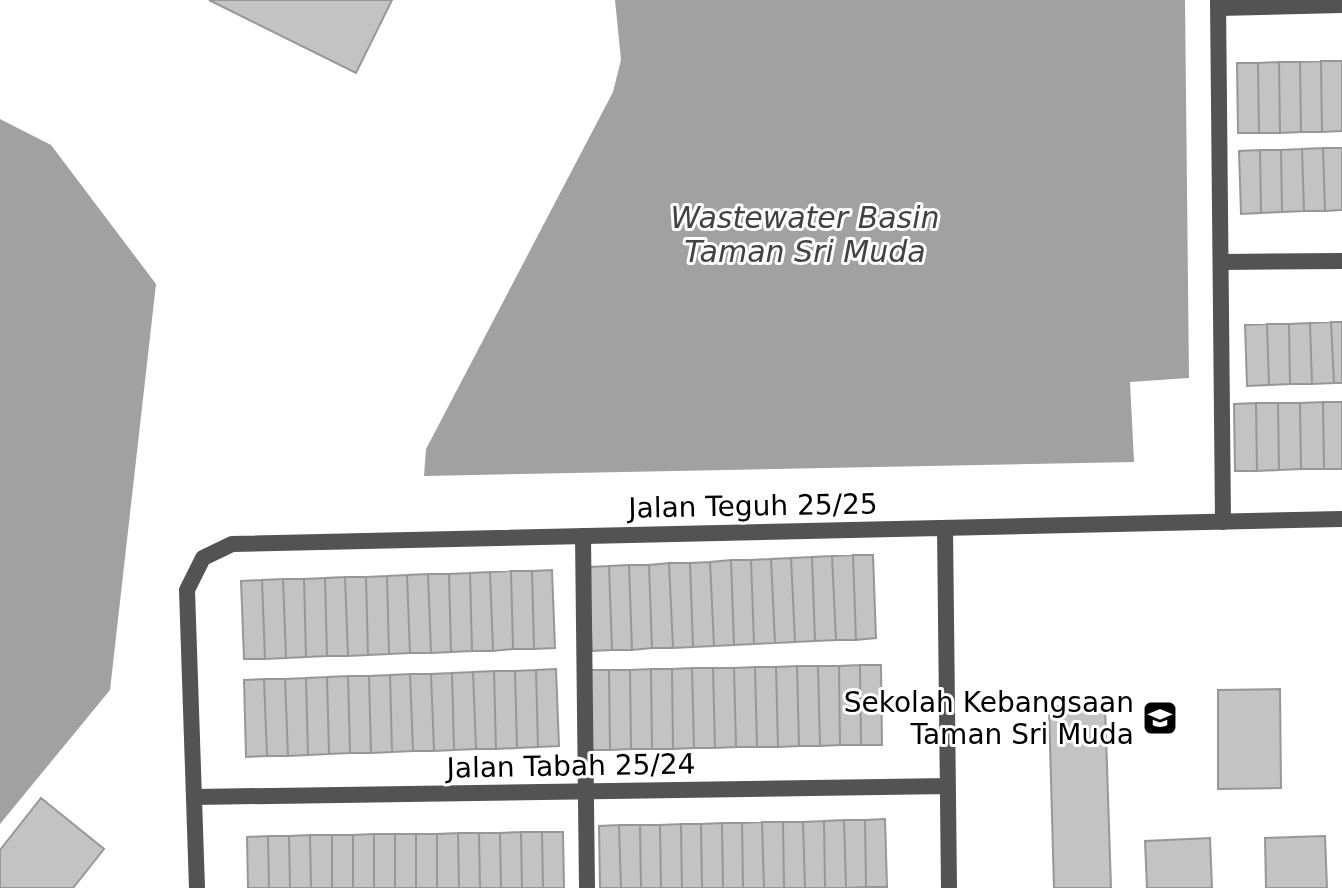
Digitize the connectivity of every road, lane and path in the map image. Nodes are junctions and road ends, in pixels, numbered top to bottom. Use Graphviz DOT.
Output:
graph roads {
  1 [pos="1218,4"];
  2 [pos="1342,5"];
  3 [pos="1342,261"];
  4 [pos="1221,262"];
  5 [pos="1342,519"];
  6 [pos="1223,522"];
  7 [pos="945,528"];
  8 [pos="583,536"];
  9 [pos="948,786"];
  10 [pos="586,791"];
  11 [pos="195,797"];
  12 [pos="197,888"];
  13 [pos="587,888"];
  14 [pos="949,888"];
  1 -- 2 [label="street"];
  1 -- 4 [label="street"];
  3 -- 4 [label="street"];
  4 -- 6 [label="street"];
  5 -- 6 [label="street, Jalan Teguh 25/25"];
  6 -- 7 [label="street, Jalan Teguh 25/25"];
  7 -- 8 [label="street, Jalan Teguh 25/25"];
  7 -- 9 [label="street"];
  8 -- 10 [label="street"];
  8 -- 11 [label="street, Jalan Teguh 25/25"];
  9 -- 10 [label="street, Jalan Tabah 25/24"];
  9 -- 14 [label="street"];
  10 -- 11 [label="street, Jalan Tabah 25/24"];
  10 -- 13 [label="street"];
  11 -- 12 [label="street"];
}
